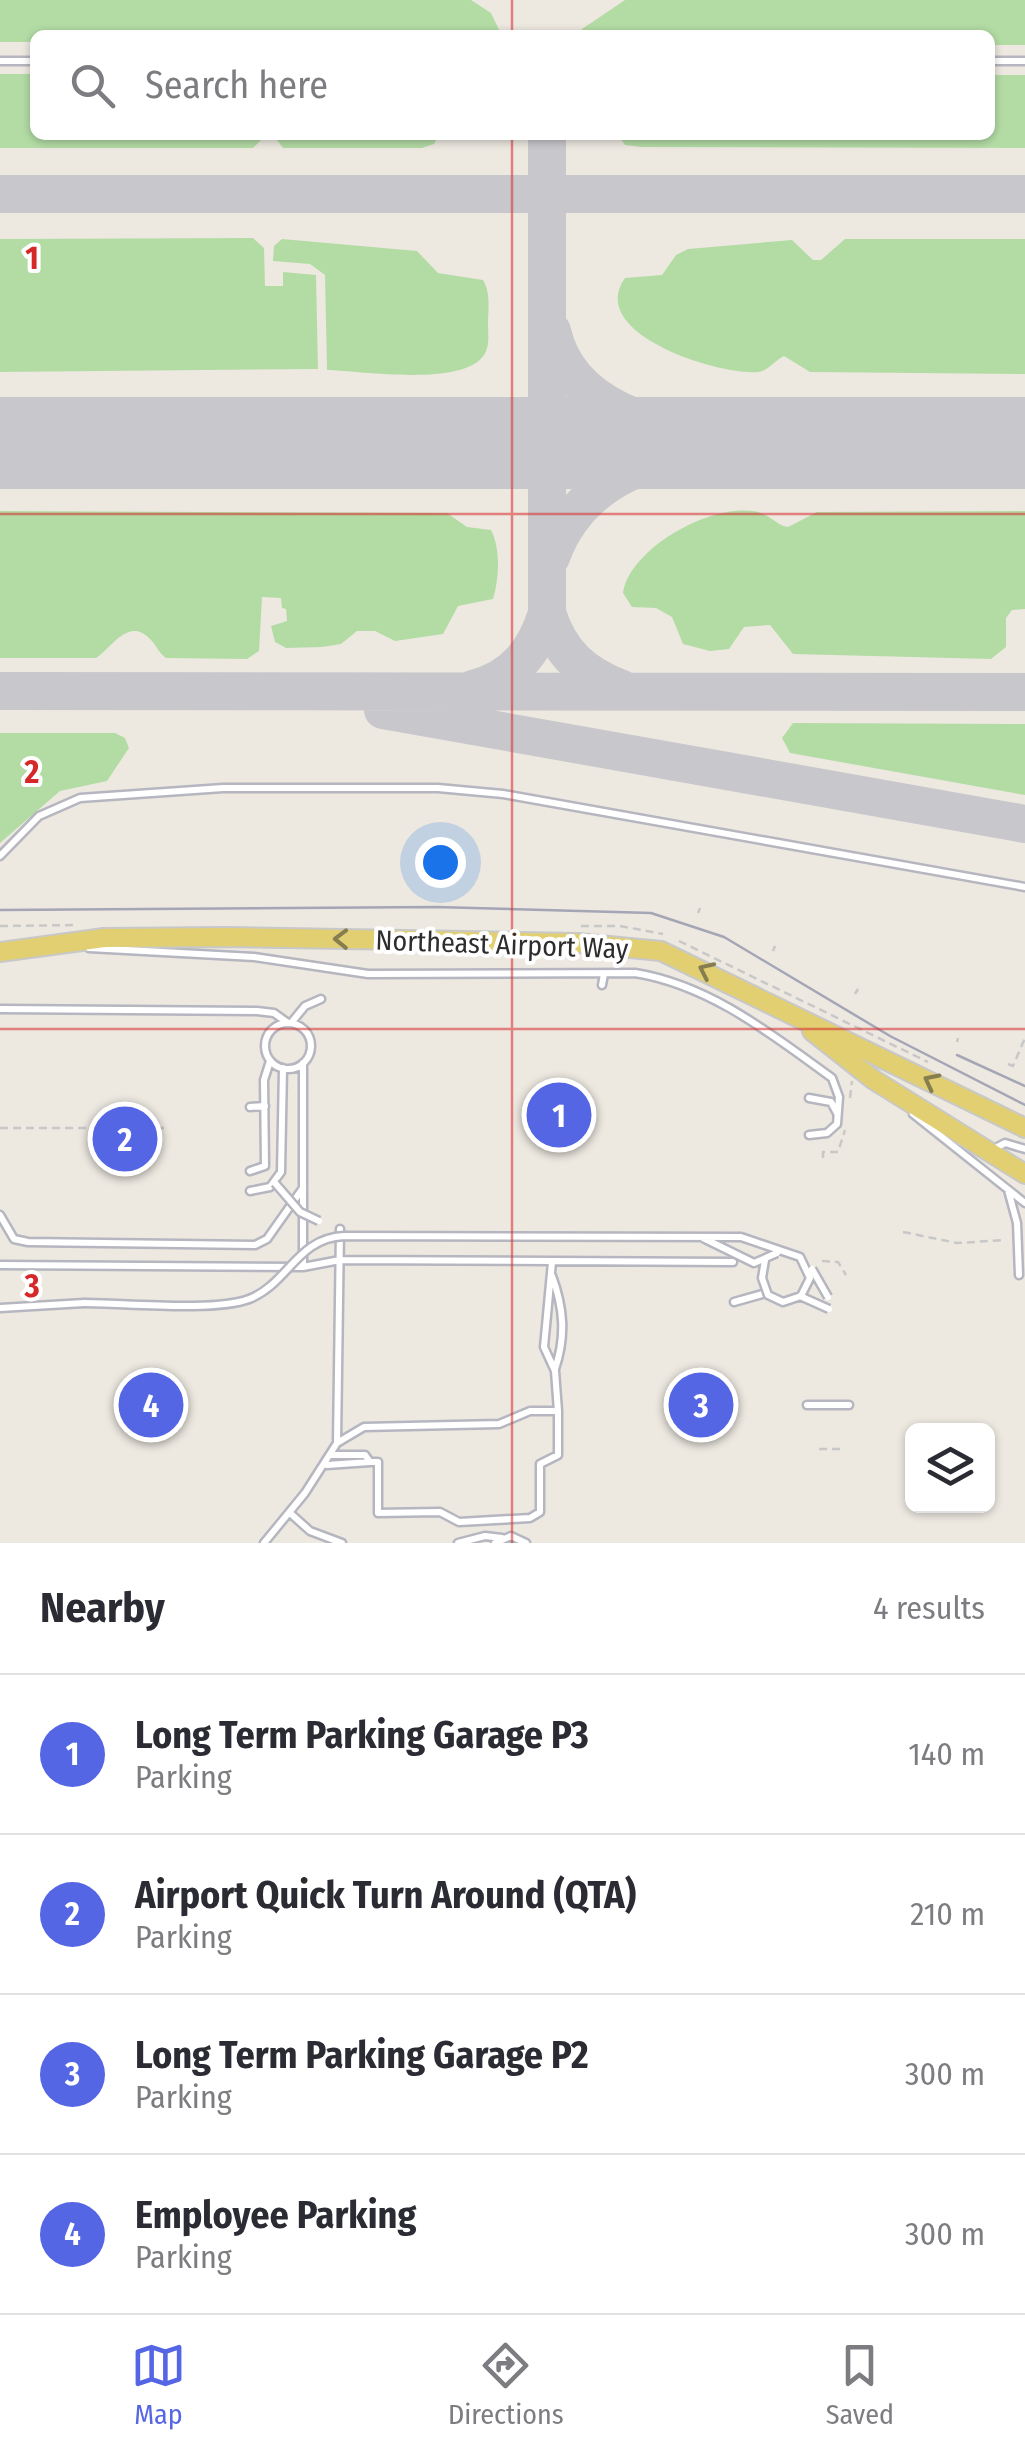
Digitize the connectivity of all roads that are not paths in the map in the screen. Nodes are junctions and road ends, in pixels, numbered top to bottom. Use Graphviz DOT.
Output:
graph roads {
  1 [pos="0,61"];
  2 [pos="30,61"];
  3 [pos="995,61"];
  4 [pos="1025,61"];
  5 [pos="0,856"];
  6 [pos="1025,887"];
  7 [pos="33,944"];
  8 [pos="0,952"];
  9 [pos="604,974"];
  10 [pos="602,985"];
  11 [pos="320,998"];
  12 [pos="0,1009"];
  13 [pos="792,1014"];
  14 [pos="290,1023"];
  15 [pos="270,1060"];
  16 [pos="304,1063"];
  17 [pos="283,1068"];
  18 [pos="874,1080"];
  19 [pos="809,1098"];
  20 [pos="264,1106"];
  21 [pos="250,1107"];
  22 [pos="1022,1127"];
  23 [pos="1025,1150"];
  24 [pos="989,1151"];
  25 [pos="250,1171"];
  26 [pos="1025,1174"];
  27 [pos="276,1183"];
  28 [pos="302,1188"];
  29 [pos="250,1191"];
  30 [pos="1012,1191"];
  31 [pos="1025,1200"];
  32 [pos="0,1215"];
  33 [pos="319,1221"];
  34 [pos="340,1229"];
  35 [pos="702,1237"];
  36 [pos="340,1260"];
  37 [pos="765,1260"];
  38 [pos="552,1262"];
  39 [pos="734,1262"];
  40 [pos="0,1266"];
  41 [pos="303,1266"];
  42 [pos="1018,1275"];
  43 [pos="552,1276"];
  44 [pos="766,1293"];
  45 [pos="800,1296"];
  46 [pos="828,1297"];
  47 [pos="734,1302"];
  48 [pos="0,1308"];
  49 [pos="829,1309"];
  50 [pos="555,1370"];
  51 [pos="807,1405"];
  52 [pos="849,1405"];
  53 [pos="558,1411"];
  54 [pos="336,1443"];
  55 [pos="332,1455"];
  56 [pos="370,1462"];
  57 [pos="325,1465"];
  58 [pos="290,1513"];
  59 [pos="498,1541"];
  60 [pos="264,1543"];
  61 [pos="342,1543"];
  62 [pos="458,1543"];
  63 [pos="526,1543"];
  1 -- 2 [label="lane"];
  3 -- 4 [label="lane"];
  5 -- 6 [label="lane"];
  7 -- 8 [label="main road, Northeast Airport Way"];
  7 -- 9 [label="lane"];
  13 -- 7 [label="main road, Northeast Airport Way, one-way"];
  9 -- 10 [label="lane"];
  9 -- 19 [label="lane"];
  11 -- 14 [label="lane"];
  12 -- 14 [label="lane"];
  13 -- 18 [label="main road"];
  22 -- 13 [label="main road, Northeast Airport Way, one-way"];
  14 -- 15 [label="lane"];
  14 -- 16 [label="lane"];
  15 -- 17 [label="lane"];
  15 -- 20 [label="lane"];
  16 -- 17 [label="lane"];
  16 -- 28 [label="lane"];
  17 -- 27 [label="lane"];
  18 -- 24 [label="main road"];
  18 -- 30 [label="lane"];
  20 -- 21 [label="lane"];
  20 -- 25 [label="lane"];
  23 -- 24 [label="lane"];
  24 -- 26 [label="main road"];
  27 -- 29 [label="lane"];
  27 -- 33 [label="lane, bridge"];
  28 -- 32 [label="lane"];
  28 -- 41 [label="lane"];
  30 -- 31 [label="lane"];
  30 -- 42 [label="lane"];
  34 -- 36 [label="lane"];
  35 -- 37 [label="lane, bridge"];
  35 -- 37 [label="lane, bridge"];
  35 -- 48 [label="lane, bridge"];
  36 -- 38 [label="lane"];
  36 -- 41 [label="lane"];
  36 -- 54 [label="lane"];
  37 -- 45 [label="lane, bridge"];
  38 -- 39 [label="lane"];
  38 -- 43 [label="lane"];
  40 -- 41 [label="lane"];
  43 -- 50 [label="lane"];
  43 -- 50 [label="lane"];
  44 -- 45 [label="lane, bridge"];
  44 -- 46 [label="lane, bridge"];
  44 -- 47 [label="lane"];
  45 -- 49 [label="lane, bridge"];
  50 -- 53 [label="lane"];
  51 -- 52 [label="lane"];
  53 -- 54 [label="lane"];
  53 -- 56 [label="lane"];
  54 -- 55 [label="lane"];
  55 -- 56 [label="lane"];
  55 -- 57 [label="lane"];
  56 -- 57 [label="lane"];
  57 -- 58 [label="lane"];
  58 -- 60 [label="lane"];
  58 -- 61 [label="lane"];
  59 -- 62 [label="lane"];
  59 -- 63 [label="lane"];
}
